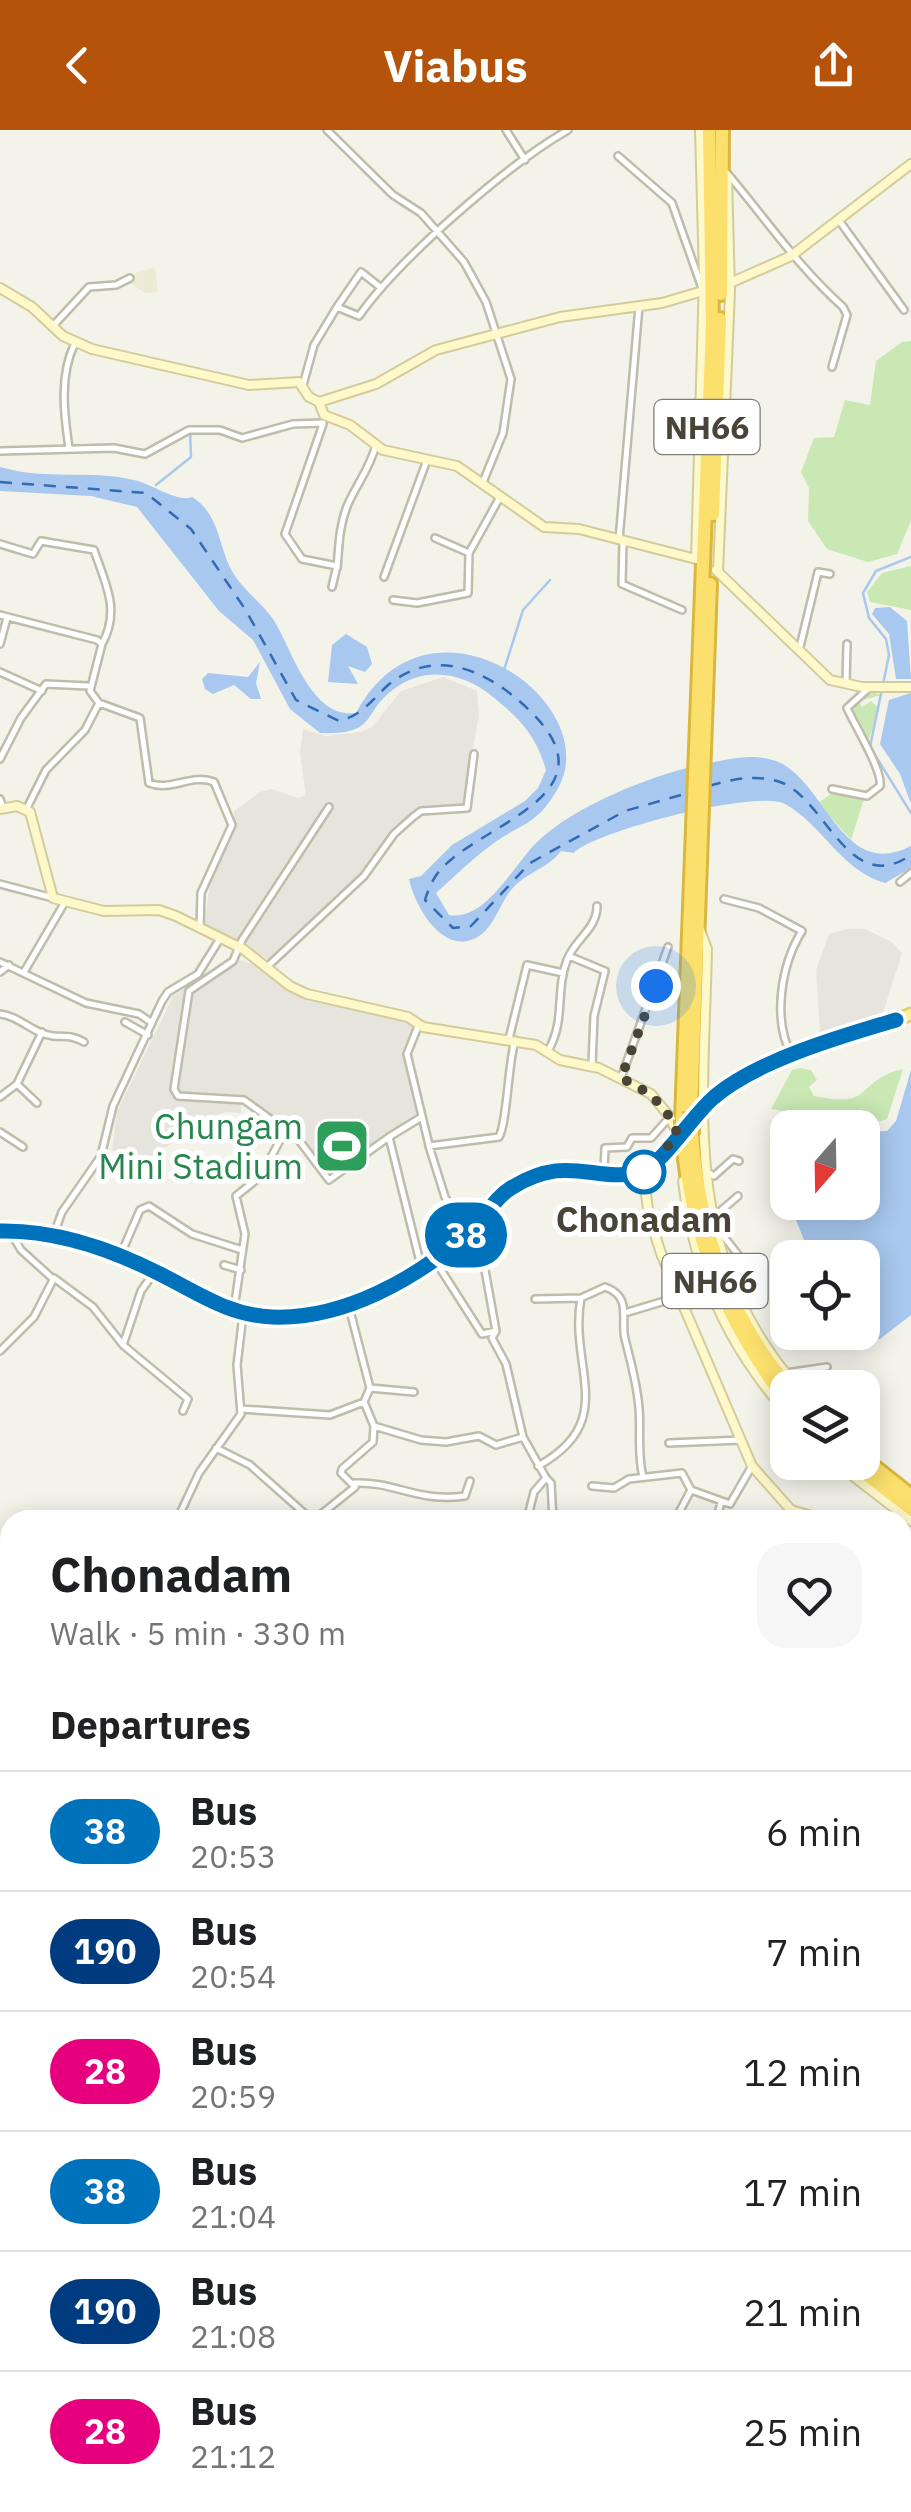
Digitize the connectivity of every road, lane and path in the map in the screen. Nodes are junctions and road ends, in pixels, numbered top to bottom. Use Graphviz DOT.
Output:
graph roads {
  1 [pos="327,130"];
  2 [pos="341,130"];
  3 [pos="506,130"];
  4 [pos="568,130"];
  5 [pos="700,130"];
  6 [pos="709,130"];
  7 [pos="724,130"];
  8 [pos="337,138"];
  9 [pos="618,156"];
  10 [pos="525,160"];
  11 [pos="911,164"];
  12 [pos="727,172"];
  13 [pos="838,218"];
  14 [pos="437,234"];
  15 [pos="791,256"];
  16 [pos="130,278"];
  17 [pos="730,283"];
  18 [pos="380,287"];
  19 [pos="0,288"];
  20 [pos="703,291"];
  21 [pos="639,306"];
  22 [pos="337,308"];
  23 [pos="904,310"];
  24 [pos="52,327"];
  25 [pos="499,335"];
  26 [pos="75,342"];
  27 [pos="832,367"];
  28 [pos="302,384"];
  29 [pos="319,402"];
  30 [pos="325,419"];
  31 [pos="376,445"];
  32 [pos="69,448"];
  33 [pos="0,451"];
  34 [pos="428,457"];
  35 [pos="483,482"];
  36 [pos="501,495"];
  37 [pos="435,538"];
  38 [pos="621,540"];
  39 [pos="0,544"];
  40 [pos="469,554"];
  41 [pos="696,559"];
  42 [pos="337,566"];
  43 [pos="717,571"];
  44 [pos="830,574"];
  45 [pos="336,577"];
  46 [pos="384,577"];
  47 [pos="332,586"];
  48 [pos="393,600"];
  49 [pos="682,610"];
  50 [pos="3,616"];
  51 [pos="0,644"];
  52 [pos="102,644"];
  53 [pos="848,644"];
  54 [pos="798,653"];
  55 [pos="0,672"];
  56 [pos="696,684"];
  57 [pos="89,686"];
  58 [pos="846,686"];
  59 [pos="911,687"];
  60 [pos="870,688"];
  61 [pos="42,691"];
  62 [pos="99,703"];
  63 [pos="703,717"];
  64 [pos="474,754"];
  65 [pos="0,760"];
  66 [pos="832,789"];
  67 [pos="1,805"];
  68 [pos="26,808"];
  69 [pos="329,808"];
  70 [pos="911,873"];
  71 [pos="900,882"];
  72 [pos="0,884"];
  73 [pos="53,898"];
  74 [pos="724,899"];
  75 [pos="65,902"];
  76 [pos="598,906"];
  77 [pos="200,928"];
  78 [pos="694,933"];
  79 [pos="221,937"];
  80 [pos="668,947"];
  81 [pos="241,948"];
  82 [pos="568,956"];
  83 [pos="0,962"];
  84 [pos="9,965"];
  85 [pos="268,966"];
  86 [pos="0,972"];
  87 [pos="24,972"];
  88 [pos="562,973"];
  89 [pos="0,1014"];
  90 [pos="911,1017"];
  91 [pos="125,1022"];
  92 [pos="152,1024"];
  93 [pos="418,1024"];
  94 [pos="42,1032"];
  95 [pos="148,1035"];
  96 [pos="512,1040"];
  97 [pos="84,1042"];
  98 [pos="694,1050"];
  99 [pos="548,1051"];
  100 [pos="792,1056"];
  101 [pos="592,1065"];
  102 [pos="683,1072"];
  103 [pos="621,1078"];
  104 [pos="18,1084"];
  105 [pos="702,1094"];
  106 [pos="0,1096"];
  107 [pos="678,1099"];
  108 [pos="37,1103"];
  109 [pos="420,1118"];
  110 [pos="685,1124"];
  111 [pos="286,1128"];
  112 [pos="0,1132"];
  113 [pos="389,1137"];
  114 [pos="429,1146"];
  115 [pos="22,1147"];
  116 [pos="739,1161"];
  117 [pos="704,1170"];
  118 [pos="604,1171"];
  119 [pos="643,1172"];
  120 [pos="738,1196"];
  121 [pos="713,1222"];
  122 [pos="5,1231"];
  123 [pos="469,1233"];
  124 [pos="54,1236"];
  125 [pos="242,1250"];
  126 [pos="120,1256"];
  127 [pos="435,1260"];
  128 [pos="224,1264"];
  129 [pos="422,1268"];
  130 [pos="241,1270"];
  131 [pos="750,1270"];
  132 [pos="155,1271"];
  133 [pos="52,1278"];
  134 [pos="681,1296"];
  135 [pos="581,1298"];
  136 [pos="535,1299"];
  137 [pos="348,1304"];
  138 [pos="628,1312"];
  139 [pos="238,1314"];
  140 [pos="496,1331"];
  141 [pos="123,1345"];
  142 [pos="0,1351"];
  143 [pos="826,1367"];
  144 [pos="777,1370"];
  145 [pos="784,1370"];
  146 [pos="806,1370"];
  147 [pos="770,1378"];
  148 [pos="370,1388"];
  149 [pos="770,1389"];
  150 [pos="414,1392"];
  151 [pos="364,1402"];
  152 [pos="241,1409"];
  153 [pos="183,1411"];
  154 [pos="374,1426"];
  155 [pos="523,1436"];
  156 [pos="741,1440"];
  157 [pos="669,1444"];
  158 [pos="216,1448"];
  159 [pos="538,1466"];
  160 [pos="752,1466"];
  161 [pos="880,1468"];
  162 [pos="643,1477"];
  163 [pos="546,1478"];
  164 [pos="858,1480"];
  165 [pos="873,1480"];
  166 [pos="470,1482"];
  167 [pos="354,1483"];
  168 [pos="592,1486"];
  169 [pos="691,1490"];
  170 [pos="911,1492"];
  171 [pos="721,1501"];
  172 [pos="911,1509"];
  173 [pos="182,1510"];
  174 [pos="301,1510"];
  175 [pos="326,1510"];
  176 [pos="530,1510"];
  177 [pos="551,1510"];
  178 [pos="680,1510"];
  179 [pos="720,1510"];
  180 [pos="791,1510"];
  181 [pos="897,1510"];
  1 -- 8 [label="street"];
  2 -- 8 [label="street"];
  3 -- 10 [label="street"];
  4 -- 10 [label="street"];
  5 -- 20 [label="street"];
  6 -- 56 [label="highway, NH66"];
  7 -- 12 [label="street"];
  7 -- 63 [label="highway, NH66"];
  8 -- 14 [label="street"];
  9 -- 20 [label="street"];
  10 -- 14 [label="street"];
  11 -- 13 [label="street"];
  12 -- 15 [label="street"];
  12 -- 17 [label="street"];
  13 -- 15 [label="street"];
  13 -- 23 [label="street"];
  14 -- 18 [label="street"];
  14 -- 25 [label="street"];
  15 -- 17 [label="street"];
  15 -- 27 [label="street"];
  16 -- 24 [label="street"];
  17 -- 43 [label="street"];
  18 -- 22 [label="street"];
  18 -- 22 [label="street"];
  19 -- 24 [label="street"];
  20 -- 21 [label="street"];
  20 -- 41 [label="street"];
  21 -- 25 [label="street"];
  21 -- 38 [label="street"];
  22 -- 28 [label="street"];
  24 -- 26 [label="street"];
  25 -- 29 [label="street"];
  25 -- 35 [label="street"];
  26 -- 28 [label="street"];
  26 -- 32 [label="street"];
  28 -- 29 [label="street"];
  29 -- 30 [label="street"];
  30 -- 31 [label="street"];
  30 -- 32 [label="street"];
  30 -- 42 [label="street"];
  31 -- 34 [label="street"];
  31 -- 42 [label="street"];
  32 -- 33 [label="street"];
  34 -- 35 [label="street"];
  34 -- 46 [label="street"];
  35 -- 36 [label="street"];
  36 -- 38 [label="street"];
  36 -- 40 [label="street"];
  37 -- 40 [label="street"];
  38 -- 41 [label="street"];
  38 -- 49 [label="street"];
  39 -- 52 [label="street"];
  40 -- 48 [label="street"];
  41 -- 56 [label="highway"];
  42 -- 45 [label="street"];
  42 -- 47 [label="street"];
  43 -- 54 [label="street"];
  43 -- 63 [label="highway"];
  44 -- 54 [label="street"];
  50 -- 51 [label="street"];
  50 -- 52 [label="street"];
  52 -- 57 [label="street"];
  53 -- 58 [label="street"];
  54 -- 58 [label="street"];
  55 -- 61 [label="street"];
  56 -- 63 [label="highway, NH66"];
  57 -- 61 [label="street"];
  57 -- 62 [label="street"];
  58 -- 60 [label="street"];
  59 -- 60 [label="street"];
  60 -- 66 [label="street"];
  61 -- 65 [label="street"];
  62 -- 68 [label="street"];
  62 -- 77 [label="street"];
  63 -- 78 [label="highway, NH66"];
  64 -- 85 [label="street"];
  67 -- 68 [label="street"];
  68 -- 73 [label="street"];
  69 -- 81 [label="street"];
  70 -- 71 [label="street"];
  72 -- 73 [label="street"];
  73 -- 75 [label="street"];
  74 -- 100 [label="street"];
  75 -- 77 [label="street"];
  75 -- 87 [label="street"];
  76 -- 82 [label="street"];
  77 -- 79 [label="street"];
  78 -- 98 [label="highway, NH66"];
  78 -- 102 [label="highway, NH66"];
  78 -- 105 [label="street"];
  78 -- 107 [label="street"];
  79 -- 81 [label="street"];
  79 -- 92 [label="street"];
  80 -- 103 [label="street"];
  81 -- 85 [label="street"];
  81 -- 111 [label="street"];
  82 -- 88 [label="street"];
  82 -- 101 [label="street"];
  83 -- 84 [label="street"];
  84 -- 86 [label="street"];
  84 -- 87 [label="street"];
  85 -- 93 [label="street"];
  87 -- 92 [label="street"];
  88 -- 96 [label="street"];
  88 -- 99 [label="street"];
  89 -- 94 [label="street"];
  90 -- 100 [label="main road"];
  91 -- 95 [label="street"];
  92 -- 95 [label="street"];
  93 -- 96 [label="street"];
  93 -- 109 [label="street"];
  94 -- 97 [label="street"];
  94 -- 104 [label="street"];
  95 -- 124 [label="street"];
  96 -- 99 [label="street"];
  96 -- 114 [label="street"];
  98 -- 105 [label="highway"];
  98 -- 110 [label="highway, NH66"];
  99 -- 101 [label="street"];
  100 -- 110 [label="main road"];
  101 -- 103 [label="street"];
  102 -- 107 [label="highway"];
  102 -- 110 [label="highway, NH66"];
  103 -- 110 [label="street"];
  104 -- 106 [label="street"];
  104 -- 108 [label="street"];
  105 -- 110 [label="street"];
  107 -- 110 [label="street"];
  109 -- 113 [label="street"];
  109 -- 114 [label="street"];
  110 -- 117 [label="street"];
  110 -- 118 [label="street"];
  110 -- 119 [label="main road"];
  110 -- 144 [label="highway, NH66"];
  110 -- 147 [label="highway, NH66"];
  110 -- 149 [label="street"];
  111 -- 113 [label="street"];
  111 -- 125 [label="street"];
  112 -- 115 [label="street"];
  113 -- 129 [label="street"];
  114 -- 123 [label="street"];
  116 -- 117 [label="street"];
  117 -- 121 [label="street"];
  118 -- 119 [label="main road"];
  118 -- 123 [label="main road"];
  119 -- 134 [label="street"];
  120 -- 121 [label="street"];
  121 -- 131 [label="street"];
  121 -- 145 [label="street"];
  122 -- 124 [label="main road"];
  122 -- 133 [label="street"];
  123 -- 127 [label="main road"];
  123 -- 140 [label="street"];
  124 -- 126 [label="main road"];
  125 -- 126 [label="street"];
  125 -- 130 [label="street"];
  126 -- 132 [label="main road"];
  127 -- 129 [label="main road"];
  127 -- 140 [label="street"];
  128 -- 130 [label="street"];
  129 -- 137 [label="main road"];
  130 -- 139 [label="street"];
  132 -- 139 [label="main road"];
  132 -- 141 [label="street"];
  133 -- 141 [label="street"];
  133 -- 142 [label="street"];
  134 -- 138 [label="street"];
  134 -- 156 [label="street"];
  135 -- 136 [label="street"];
  135 -- 138 [label="street"];
  135 -- 159 [label="street"];
  137 -- 139 [label="main road"];
  137 -- 148 [label="street"];
  138 -- 162 [label="street"];
  139 -- 152 [label="street"];
  140 -- 155 [label="street"];
  141 -- 153 [label="street"];
  143 -- 146 [label="street"];
  148 -- 150 [label="street"];
  148 -- 151 [label="street"];
  151 -- 152 [label="street"];
  151 -- 154 [label="street"];
  152 -- 158 [label="street"];
  154 -- 155 [label="street"];
  154 -- 167 [label="street"];
  155 -- 159 [label="street"];
  156 -- 157 [label="street"];
  156 -- 160 [label="street"];
  158 -- 173 [label="street"];
  158 -- 174 [label="street"];
  159 -- 163 [label="street"];
  160 -- 171 [label="street"];
  160 -- 180 [label="street"];
  161 -- 170 [label="highway"];
  162 -- 168 [label="street"];
  162 -- 169 [label="street"];
  163 -- 176 [label="street"];
  163 -- 177 [label="street"];
  164 -- 181 [label="street"];
  165 -- 172 [label="highway"];
  166 -- 167 [label="street"];
  167 -- 175 [label="street"];
  169 -- 171 [label="street"];
  169 -- 178 [label="street"];
  171 -- 179 [label="street"];
}
